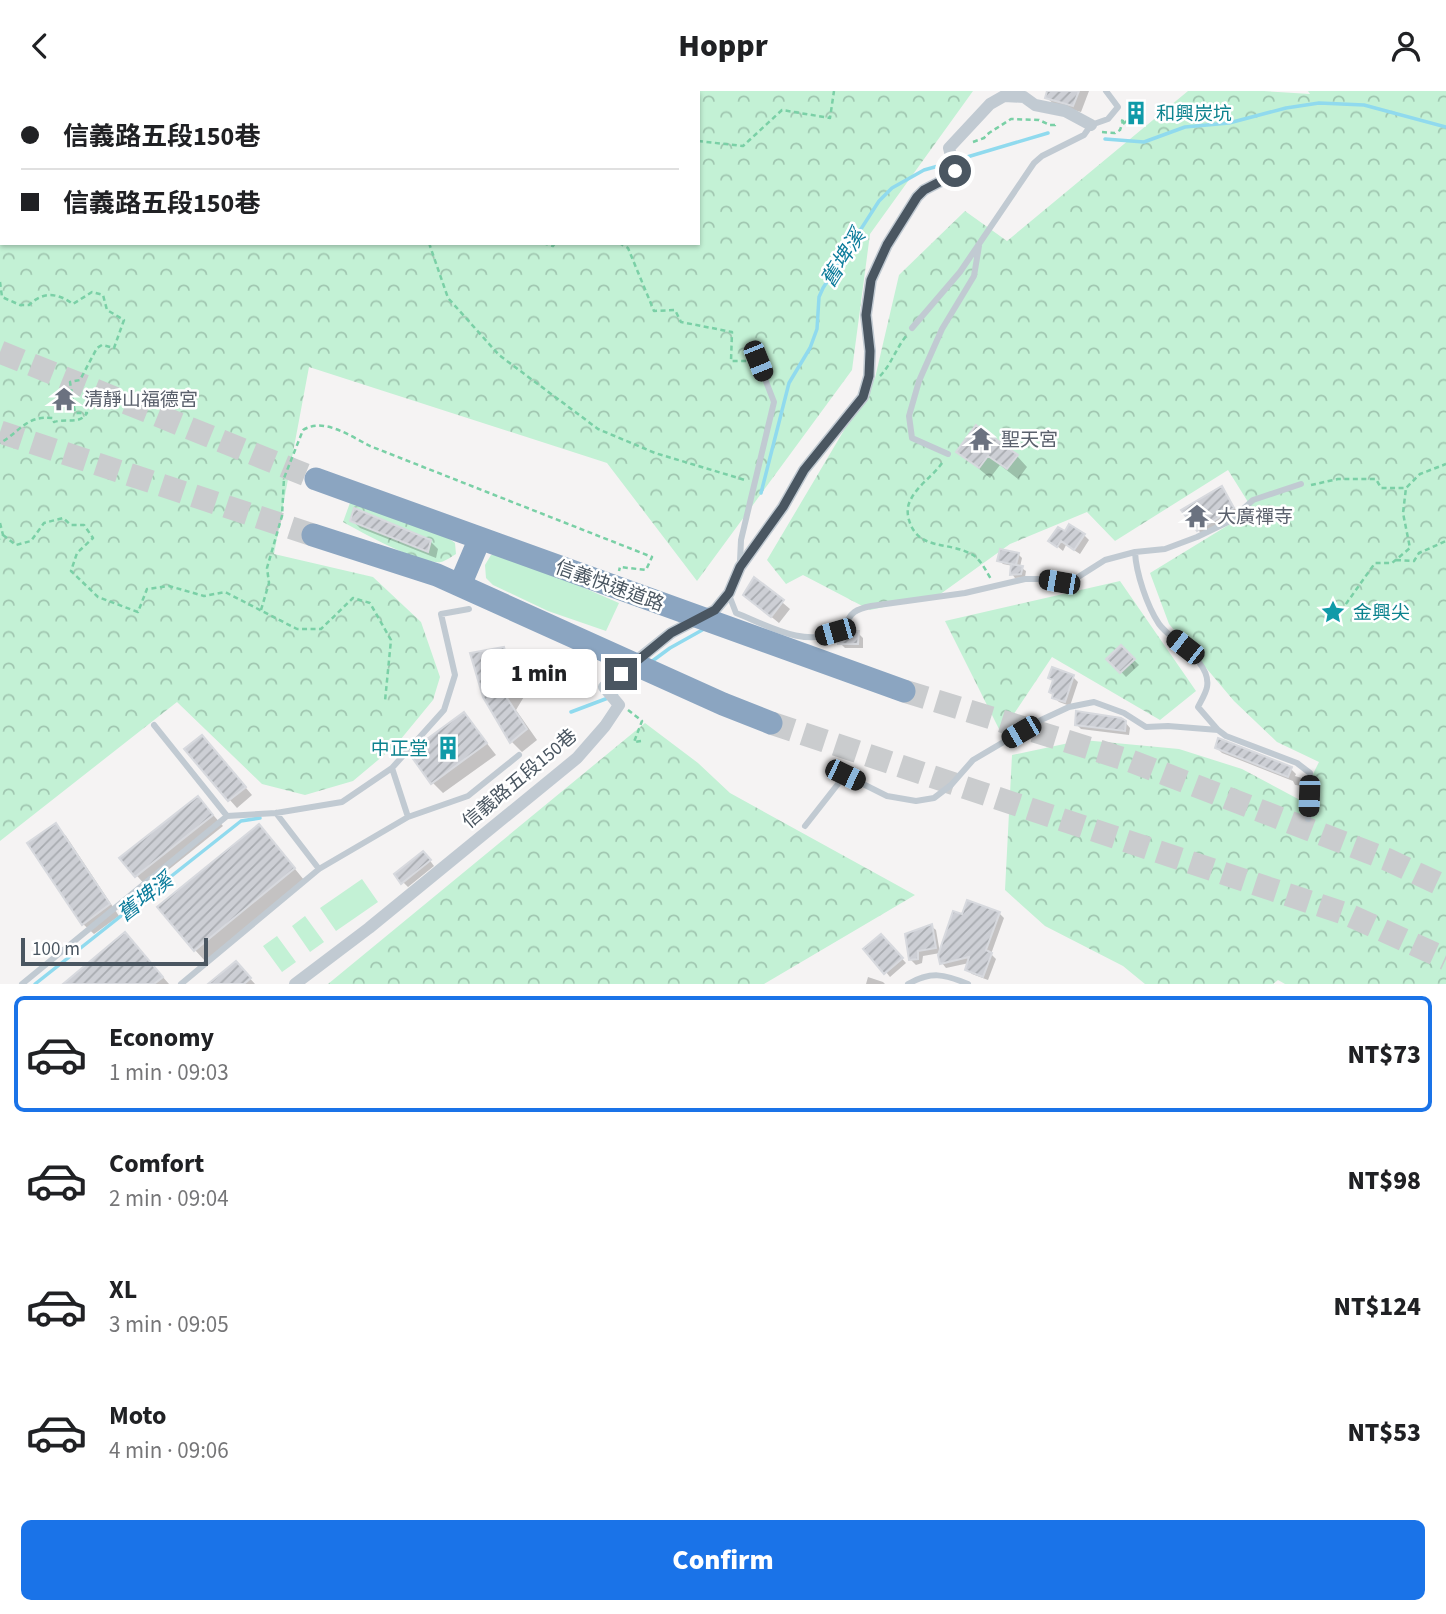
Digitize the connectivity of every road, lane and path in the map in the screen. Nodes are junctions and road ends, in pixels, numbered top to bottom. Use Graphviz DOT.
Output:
graph roads {
  1 [pos="834,91"];
  2 [pos="1106,91"];
  3 [pos="1023,94"];
  4 [pos="1133,116"];
  5 [pos="1123,124"];
  6 [pos="1055,125"];
  7 [pos="1091,125"];
  8 [pos="700,141"];
  9 [pos="949,148"];
  10 [pos="980,244"];
  11 [pos="430,245"];
  12 [pos="624,245"];
  13 [pos="631,245"];
  14 [pos="628,247"];
  15 [pos="0,282"];
  16 [pos="912,328"];
  17 [pos="758,361"];
  18 [pos="866,391"];
  19 [pos="0,443"];
  20 [pos="948,454"];
  21 [pos="1446,464"];
  22 [pos="316,479"];
  23 [pos="755,482"];
  24 [pos="1301,484"];
  25 [pos="1406,488"];
  26 [pos="0,523"];
  27 [pos="313,535"];
  28 [pos="1,537"];
  29 [pos="480,538"];
  30 [pos="1446,541"];
  31 [pos="1135,554"];
  32 [pos="1396,560"];
  33 [pos="740,567"];
  34 [pos="991,579"];
  35 [pos="460,585"];
  36 [pos="729,593"];
  37 [pos="469,609"];
  38 [pos="1336,618"];
  39 [pos="904,691"];
  40 [pos="385,701"];
  41 [pos="619,705"];
  42 [pos="771,723"];
  43 [pos="154,725"];
  44 [pos="1217,730"];
  45 [pos="641,741"];
  46 [pos="519,755"];
  47 [pos="391,768"];
  48 [pos="276,813"];
  49 [pos="228,816"];
  50 [pos="408,817"];
  51 [pos="1308,819"];
  52 [pos="805,826"];
  53 [pos="319,869"];
  54 [pos="22,984"];
  55 [pos="181,984"];
  56 [pos="295,984"];
  57 [pos="908,984"];
  58 [pos="968,984"];
  1 -- 8 [label="path"];
  2 -- 7 [label="lane"];
  3 -- 7 [label="street"];
  3 -- 9 [label="street"];
  4 -- 5 [label="path"];
  6 -- 9 [label="path"];
  7 -- 10 [label="lane"];
  9 -- 18 [label="street"];
  10 -- 16 [label="lane"];
  10 -- 20 [label="lane"];
  11 -- 23 [label="path"];
  12 -- 14 [label="path"];
  13 -- 14 [label="path"];
  14 -- 17 [label="path"];
  15 -- 19 [label="path"];
  16 -- 18 [label="path"];
  17 -- 23 [label="lane"];
  18 -- 33 [label="street"];
  20 -- 34 [label="path"];
  21 -- 25 [label="path"];
  22 -- 29 [label="highway, 信義快速道路"];
  23 -- 33 [label="lane"];
  24 -- 25 [label="path"];
  24 -- 31 [label="lane"];
  25 -- 32 [label="path"];
  26 -- 28 [label="path"];
  27 -- 35 [label="highway"];
  28 -- 40 [label="path"];
  29 -- 35 [label="highway"];
  29 -- 39 [label="highway, 信義快速道路"];
  30 -- 32 [label="path"];
  31 -- 36 [label="lane"];
  31 -- 44 [label="lane"];
  32 -- 38 [label="path"];
  33 -- 36 [label="street"];
  35 -- 42 [label="highway"];
  36 -- 41 [label="street"];
  37 -- 47 [label="lane"];
  41 -- 45 [label="path"];
  41 -- 56 [label="street, 信義路五段150巷"];
  43 -- 49 [label="lane"];
  44 -- 51 [label="lane"];
  44 -- 52 [label="lane"];
  46 -- 50 [label="lane"];
  47 -- 48 [label="lane"];
  47 -- 50 [label="lane"];
  48 -- 49 [label="lane"];
  48 -- 53 [label="lane"];
  49 -- 54 [label="lane"];
  50 -- 53 [label="lane"];
  53 -- 55 [label="lane"];
  57 -- 58 [label="lane"];
}
